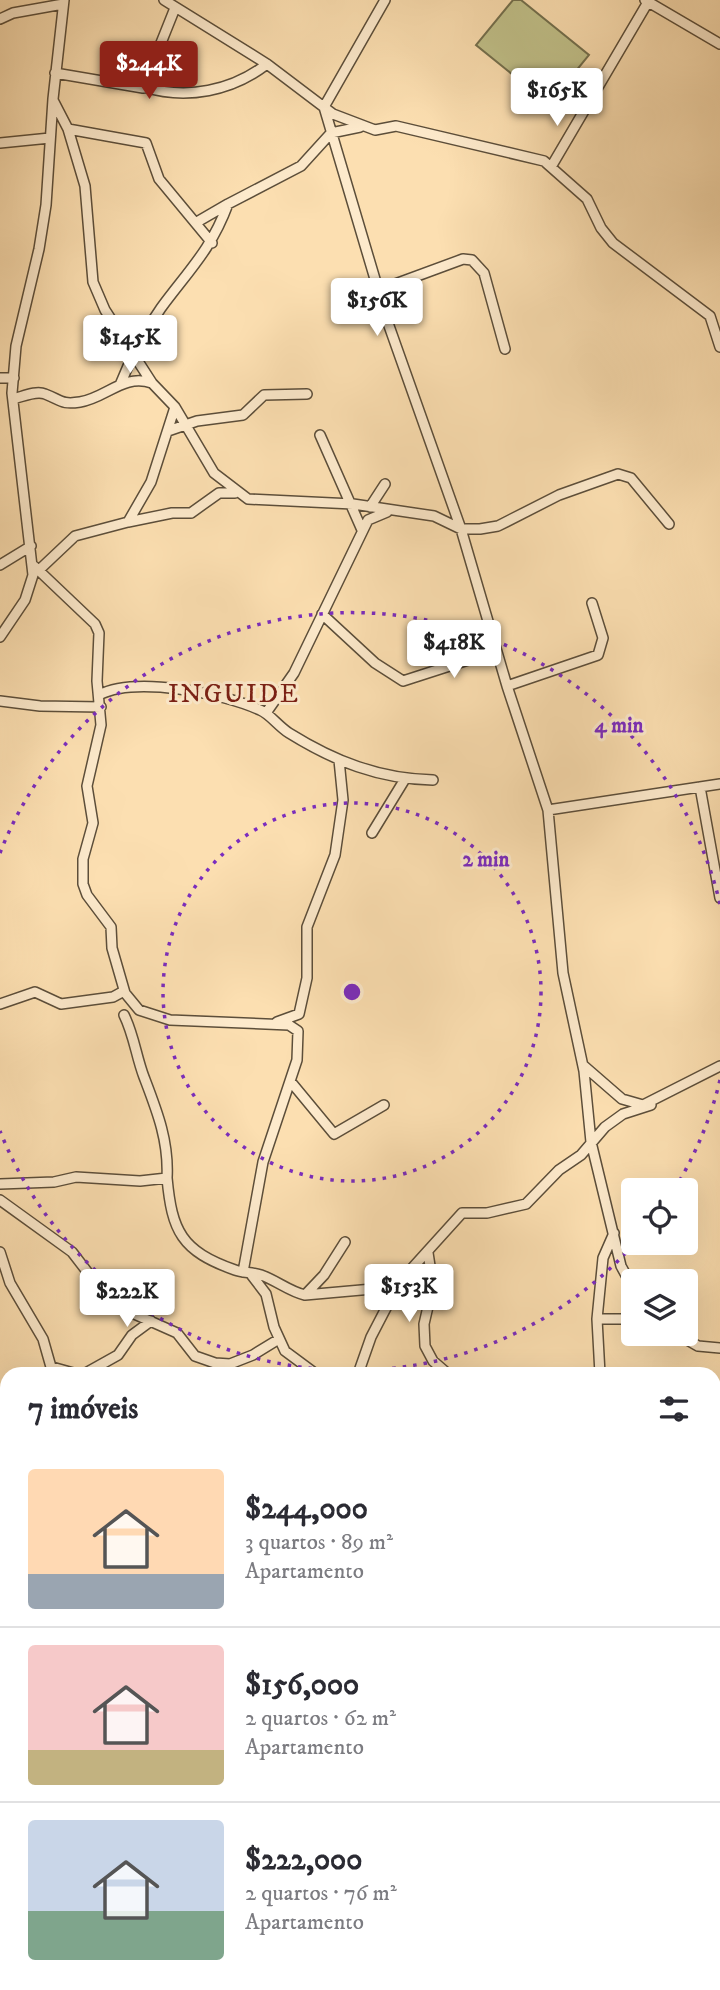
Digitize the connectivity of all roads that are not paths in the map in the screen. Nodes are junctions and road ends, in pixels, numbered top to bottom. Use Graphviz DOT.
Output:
graph roads {
  1 [pos="164,0"];
  2 [pos="385,0"];
  3 [pos="647,1"];
  4 [pos="64,2"];
  5 [pos="175,8"];
  6 [pos="0,19"];
  7 [pos="720,44"];
  8 [pos="267,64"];
  9 [pos="55,73"];
  10 [pos="144,87"];
  11 [pos="53,99"];
  12 [pos="324,107"];
  13 [pos="364,126"];
  14 [pos="68,129"];
  15 [pos="331,133"];
  16 [pos="50,138"];
  17 [pos="0,143"];
  18 [pos="551,167"];
  19 [pos="228,204"];
  20 [pos="197,222"];
  21 [pos="212,243"];
  22 [pos="379,290"];
  23 [pos="720,347"];
  24 [pos="505,349"];
  25 [pos="133,352"];
  26 [pos="0,378"];
  27 [pos="14,378"];
  28 [pos="152,383"];
  29 [pos="121,384"];
  30 [pos="307,394"];
  31 [pos="13,399"];
  32 [pos="175,407"];
  33 [pos="188,426"];
  34 [pos="168,431"];
  35 [pos="320,435"];
  36 [pos="385,484"];
  37 [pos="237,494"];
  38 [pos="354,504"];
  39 [pos="370,508"];
  40 [pos="393,511"];
  41 [pos="128,522"];
  42 [pos="669,524"];
  43 [pos="362,530"];
  44 [pos="461,530"];
  45 [pos="31,546"];
  46 [pos="0,565"];
  47 [pos="36,568"];
  48 [pos="592,603"];
  49 [pos="322,614"];
  50 [pos="0,637"];
  51 [pos="496,651"];
  52 [pos="507,686"];
  53 [pos="99,695"];
  54 [pos="0,701"];
  55 [pos="101,707"];
  56 [pos="266,713"];
  57 [pos="339,760"];
  58 [pos="405,779"];
  59 [pos="433,780"];
  60 [pos="720,784"];
  61 [pos="699,787"];
  62 [pos="548,810"];
  63 [pos="372,833"];
  64 [pos="720,898"];
  65 [pos="124,991"];
  66 [pos="0,1004"];
  67 [pos="124,1014"];
  68 [pos="271,1024"];
  69 [pos="583,1064"];
  70 [pos="720,1066"];
  71 [pos="291,1082"];
  72 [pos="384,1105"];
  73 [pos="644,1105"];
  74 [pos="591,1142"];
  75 [pos="167,1178"];
  76 [pos="0,1184"];
  77 [pos="0,1200"];
  78 [pos="614,1233"];
  79 [pos="345,1242"];
  80 [pos="0,1252"];
  81 [pos="428,1253"];
  82 [pos="623,1269"];
  83 [pos="247,1273"];
  84 [pos="398,1285"];
  85 [pos="305,1294"];
  86 [pos="597,1319"];
  87 [pos="621,1319"];
  88 [pos="150,1321"];
  89 [pos="279,1339"];
  90 [pos="698,1346"];
  91 [pos="720,1348"];
  92 [pos="51,1367"];
  93 [pos="97,1367"];
  94 [pos="305,1367"];
  95 [pos="360,1367"];
  96 [pos="440,1367"];
  97 [pos="600,1367"];
  1 -- 5 [label="street"];
  2 -- 12 [label="street"];
  3 -- 7 [label="street"];
  3 -- 18 [label="street"];
  4 -- 6 [label="street"];
  4 -- 9 [label="street"];
  5 -- 8 [label="street"];
  5 -- 10 [label="street"];
  8 -- 10 [label="street"];
  8 -- 12 [label="street"];
  9 -- 10 [label="street"];
  9 -- 11 [label="street"];
  11 -- 14 [label="street"];
  11 -- 16 [label="street"];
  12 -- 13 [label="street"];
  12 -- 15 [label="street"];
  13 -- 15 [label="street"];
  13 -- 18 [label="street"];
  14 -- 20 [label="street"];
  14 -- 25 [label="street"];
  15 -- 19 [label="street"];
  15 -- 22 [label="street"];
  16 -- 17 [label="street"];
  16 -- 27 [label="street"];
  18 -- 23 [label="street"];
  19 -- 20 [label="street"];
  19 -- 21 [label="street"];
  20 -- 21 [label="street"];
  21 -- 25 [label="street"];
  22 -- 24 [label="street"];
  22 -- 44 [label="street"];
  25 -- 28 [label="street"];
  25 -- 29 [label="street"];
  26 -- 27 [label="street"];
  27 -- 31 [label="street"];
  28 -- 29 [label="street"];
  28 -- 32 [label="street"];
  29 -- 31 [label="street"];
  30 -- 33 [label="street"];
  31 -- 45 [label="street"];
  32 -- 33 [label="street"];
  32 -- 34 [label="street"];
  33 -- 34 [label="street"];
  33 -- 37 [label="street"];
  34 -- 41 [label="street"];
  35 -- 38 [label="street"];
  36 -- 39 [label="street"];
  37 -- 38 [label="street"];
  37 -- 41 [label="street"];
  38 -- 39 [label="street"];
  38 -- 43 [label="street"];
  39 -- 40 [label="street"];
  40 -- 43 [label="street"];
  40 -- 44 [label="street"];
  41 -- 47 [label="street"];
  42 -- 44 [label="street"];
  43 -- 49 [label="street"];
  44 -- 51 [label="street"];
  45 -- 46 [label="street"];
  45 -- 47 [label="street"];
  47 -- 50 [label="street"];
  47 -- 53 [label="street"];
  48 -- 52 [label="street"];
  49 -- 51 [label="street"];
  49 -- 56 [label="street"];
  51 -- 52 [label="street"];
  52 -- 62 [label="street"];
  53 -- 55 [label="street"];
  53 -- 56 [label="street"];
  54 -- 55 [label="street"];
  55 -- 65 [label="street"];
  56 -- 57 [label="street"];
  57 -- 58 [label="street"];
  57 -- 68 [label="street"];
  58 -- 59 [label="street"];
  58 -- 63 [label="street"];
  60 -- 61 [label="street"];
  61 -- 62 [label="street"];
  61 -- 64 [label="street"];
  62 -- 69 [label="street"];
  65 -- 66 [label="street"];
  65 -- 68 [label="street"];
  67 -- 75 [label="street"];
  68 -- 71 [label="street"];
  69 -- 73 [label="street"];
  69 -- 74 [label="street"];
  70 -- 73 [label="street"];
  71 -- 72 [label="street"];
  71 -- 83 [label="street"];
  73 -- 74 [label="street"];
  74 -- 78 [label="street"];
  74 -- 81 [label="street"];
  75 -- 76 [label="street"];
  75 -- 83 [label="street"];
  77 -- 88 [label="street"];
  78 -- 82 [label="street"];
  78 -- 86 [label="street"];
  79 -- 85 [label="street"];
  80 -- 92 [label="street"];
  81 -- 84 [label="street"];
  81 -- 96 [label="street"];
  83 -- 85 [label="street"];
  83 -- 89 [label="street"];
  84 -- 85 [label="street"];
  84 -- 95 [label="street"];
  86 -- 87 [label="street"];
  86 -- 97 [label="street"];
  88 -- 89 [label="street"];
  88 -- 93 [label="street"];
  89 -- 94 [label="street"];
  90 -- 91 [label="street"];
}
